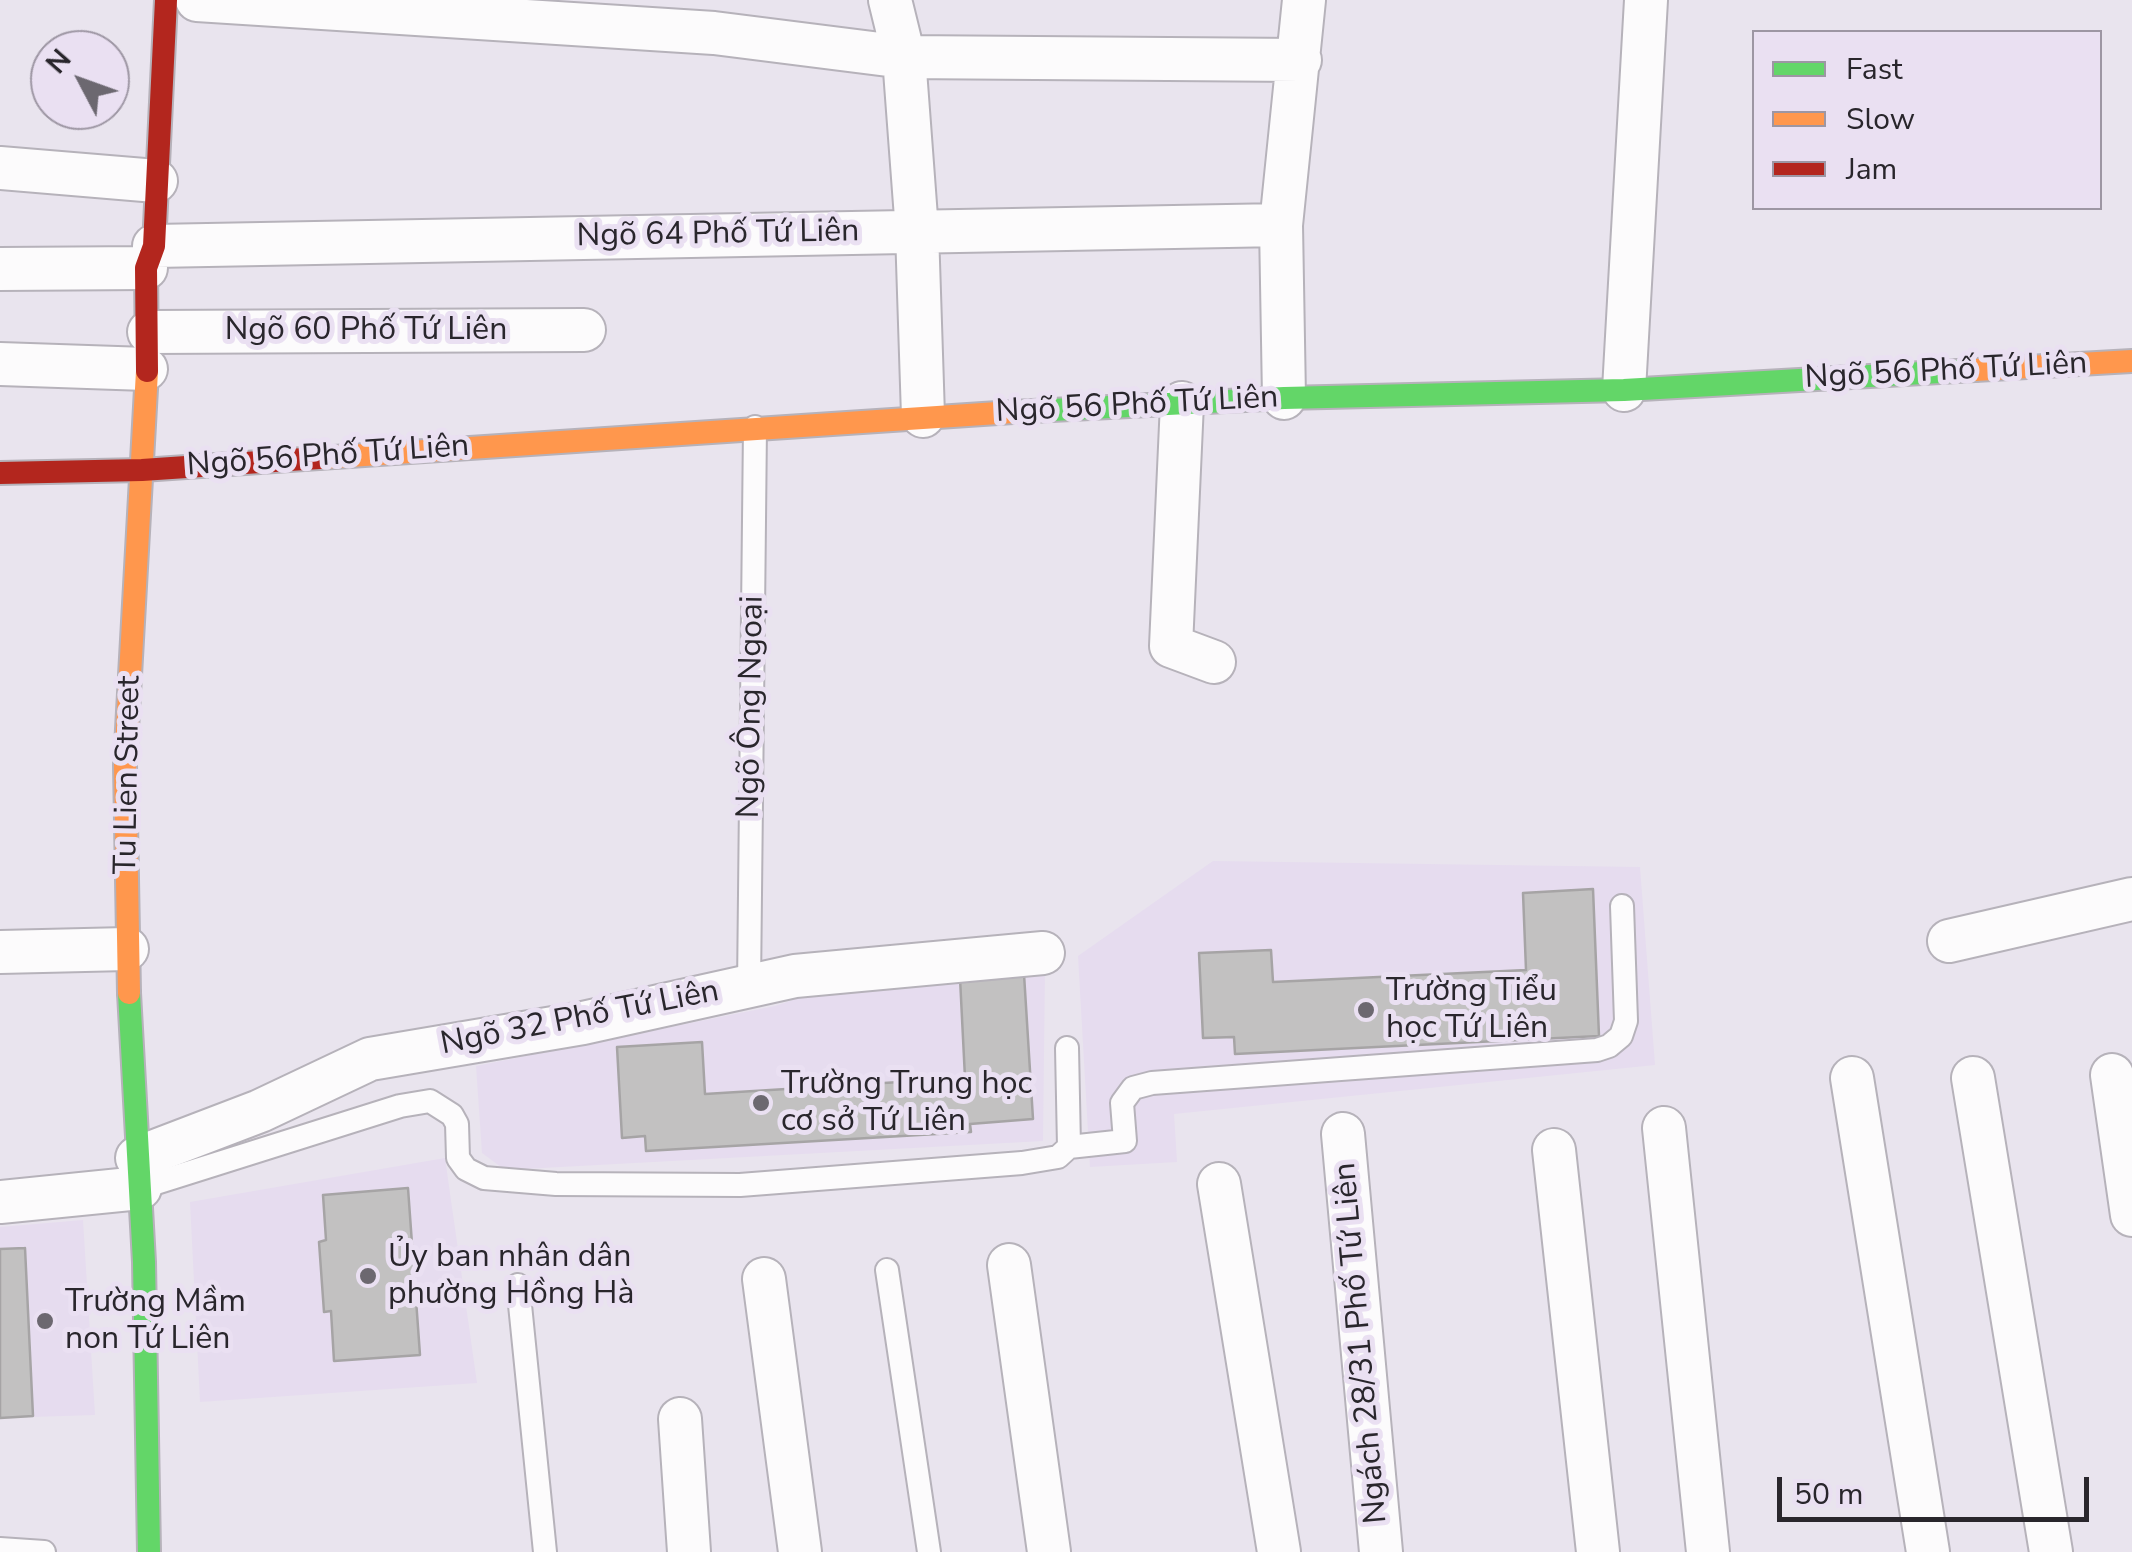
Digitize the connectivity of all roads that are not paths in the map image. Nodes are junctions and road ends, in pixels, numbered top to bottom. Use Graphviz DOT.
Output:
graph roads {
  1 [pos="166,0"];
  2 [pos="197,0"];
  3 [pos="890,0"];
  4 [pos="1304,0"];
  5 [pos="1646,0"];
  6 [pos="904,57"];
  7 [pos="1300,60"];
  8 [pos="0,168"];
  9 [pos="156,181"];
  10 [pos="1281,225"];
  11 [pos="917,231"];
  12 [pos="150,257"];
  13 [pos="0,270"];
  14 [pos="584,330"];
  15 [pos="147,350"];
  16 [pos="2132,361"];
  17 [pos="0,364"];
  18 [pos="1624,390"];
  19 [pos="1284,398"];
  20 [pos="1182,403"];
  21 [pos="923,416"];
  22 [pos="755,428"];
  23 [pos="142,470"];
  24 [pos="0,473"];
  25 [pos="1214,662"];
  26 [pos="2132,899"];
  27 [pos="1622,906"];
  28 [pos="1949,941"];
  29 [pos="127,949"];
  30 [pos="0,952"];
  31 [pos="1043,953"];
  32 [pos="749,987"];
  33 [pos="1068,1048"];
  34 [pos="2112,1076"];
  35 [pos="1852,1078"];
  36 [pos="1973,1078"];
  37 [pos="1664,1128"];
  38 [pos="1343,1134"];
  39 [pos="1070,1147"];
  40 [pos="1554,1150"];
  41 [pos="138,1173"];
  42 [pos="1219,1184"];
  43 [pos="0,1202"];
  44 [pos="2132,1215"];
  45 [pos="1009,1265"];
  46 [pos="887,1270"];
  47 [pos="764,1280"];
  48 [pos="518,1286"];
  49 [pos="680,1418"];
  50 [pos="0,1549"];
  51 [pos="44,1552"];
  52 [pos="148,1552"];
  53 [pos="544,1552"];
  54 [pos="689,1552"];
  55 [pos="800,1552"];
  56 [pos="929,1552"];
  57 [pos="1050,1552"];
  58 [pos="1279,1552"];
  59 [pos="1381,1552"];
  60 [pos="1598,1552"];
  61 [pos="1708,1552"];
  62 [pos="1928,1552"];
  63 [pos="2050,1552"];
  1 -- 9 [label="street, Tu Lien Street"];
  2 -- 6 [label="street"];
  3 -- 6 [label="street"];
  4 -- 7 [label="street"];
  5 -- 18 [label="street"];
  6 -- 7 [label="street"];
  6 -- 11 [label="street"];
  7 -- 10 [label="street"];
  8 -- 9 [label="street"];
  9 -- 12 [label="street, Tu Lien Street"];
  10 -- 11 [label="street, Ngõ 64 Phố Tứ Liên"];
  10 -- 19 [label="street"];
  11 -- 12 [label="street, Ngõ 64 Phố Tứ Liên"];
  11 -- 21 [label="street"];
  12 -- 13 [label="street, Ngõ 64 Phố Tứ Liên"];
  12 -- 15 [label="street, Tu Lien Street"];
  14 -- 15 [label="street, Ngõ 60 Phố Tứ Liên"];
  15 -- 17 [label="street, Ngõ 60 Phố Tứ Liên"];
  15 -- 23 [label="street, Tu Lien Street"];
  16 -- 18 [label="street, Ngõ 56 Phố Tứ Liên"];
  18 -- 19 [label="street, Ngõ 56 Phố Tứ Liên"];
  19 -- 20 [label="street, Ngõ 56 Phố Tứ Liên"];
  20 -- 21 [label="street, Ngõ 56 Phố Tứ Liên"];
  20 -- 25 [label="street"];
  21 -- 22 [label="street, Ngõ 56 Phố Tứ Liên"];
  22 -- 23 [label="street, Ngõ 56 Phố Tứ Liên"];
  22 -- 32 [label="lane, Ngõ Ông Ngoại"];
  23 -- 24 [label="street, Ngõ 56 Phố Tứ Liên"];
  23 -- 29 [label="street, Tu Lien Street"];
  26 -- 28 [label="street"];
  27 -- 39 [label="lane"];
  29 -- 30 [label="street"];
  29 -- 41 [label="street, Tu Lien Street"];
  31 -- 32 [label="street, Ngõ 32 Phố Tứ Liên"];
  32 -- 41 [label="street, Ngõ 32 Phố Tứ Liên"];
  33 -- 39 [label="lane"];
  34 -- 44 [label="street"];
  35 -- 62 [label="street"];
  36 -- 63 [label="street"];
  37 -- 61 [label="street"];
  38 -- 59 [label="street, Ngách 28/31 Phố Tứ Liên"];
  39 -- 41 [label="lane"];
  40 -- 60 [label="street"];
  41 -- 43 [label="street, Ngõ 32 Phố Tứ Liên"];
  41 -- 52 [label="street, Tu Lien Street"];
  42 -- 58 [label="street"];
  45 -- 57 [label="street"];
  46 -- 56 [label="lane"];
  47 -- 55 [label="street"];
  48 -- 53 [label="lane"];
  49 -- 54 [label="street"];
  50 -- 51 [label="lane"];
}
